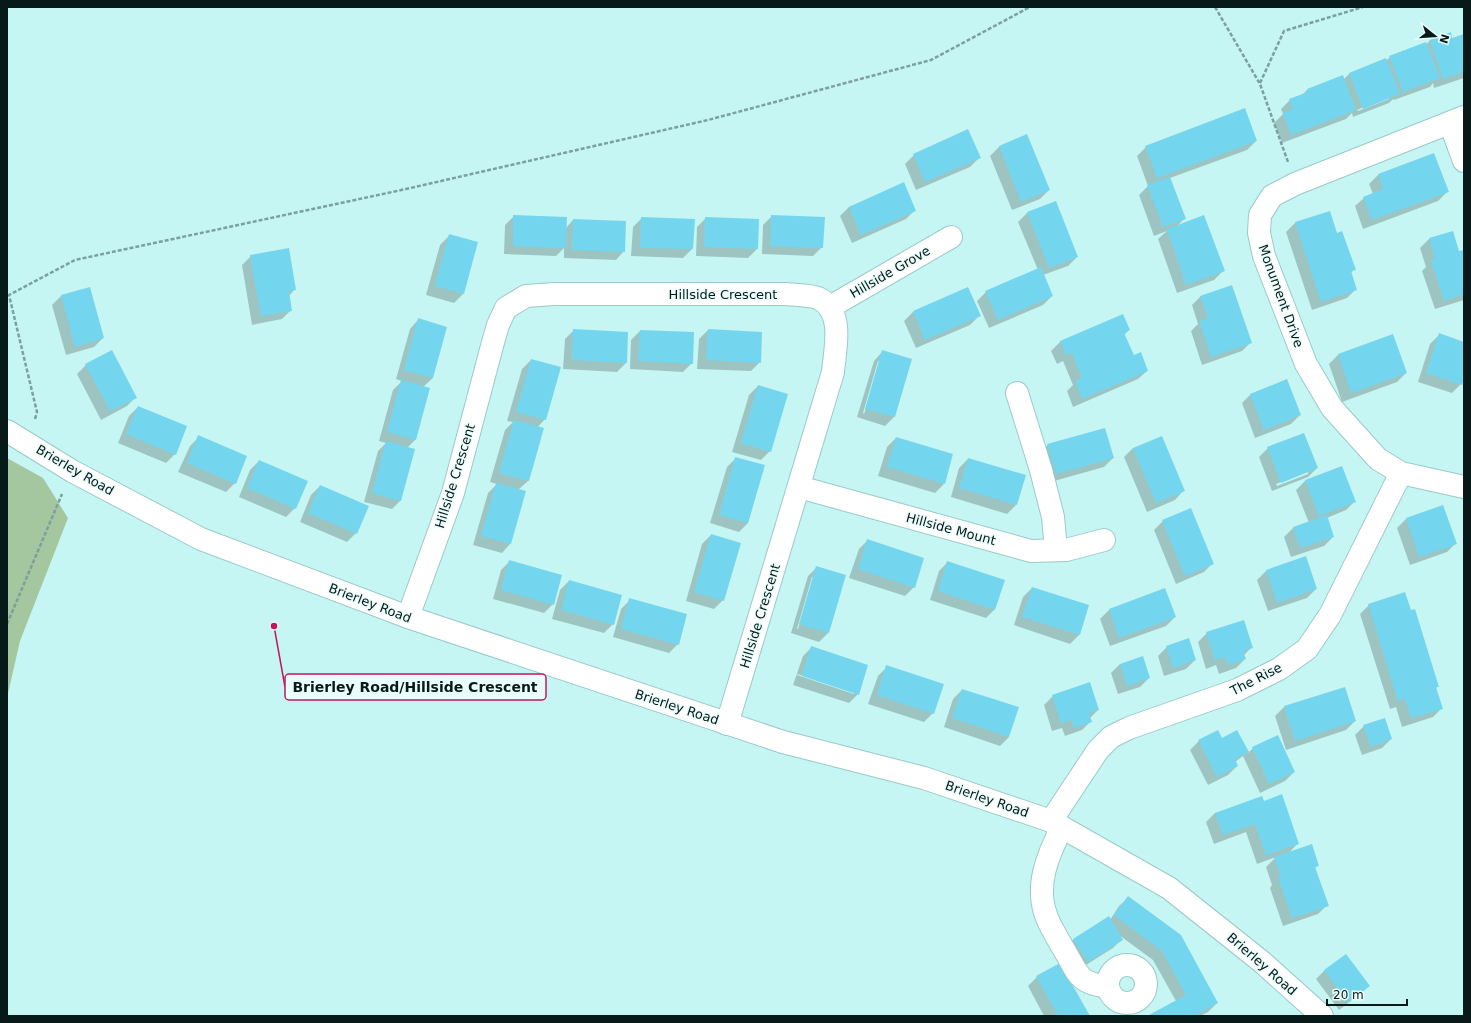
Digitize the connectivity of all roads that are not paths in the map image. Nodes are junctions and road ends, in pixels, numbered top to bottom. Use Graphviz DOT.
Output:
graph roads {
  1 [pos="1457,120"];
  2 [pos="1464,161"];
  3 [pos="951,237"];
  4 [pos="830,307"];
  5 [pos="1018,393"];
  6 [pos="7,431"];
  7 [pos="1401,473"];
  8 [pos="799,487"];
  9 [pos="1464,487"];
  10 [pos="1104,540"];
  11 [pos="1056,550"];
  12 [pos="408,617"];
  13 [pos="727,724"];
  14 [pos="1056,824"];
  15 [pos="1108,987"];
  16 [pos="1322,1016"];
  1 -- 2 [label="street"];
  1 -- 7 [label="street, Monument Drive"];
  3 -- 4 [label="street, Hillside Grove"];
  4 -- 8 [label="street, Hillside Crescent"];
  4 -- 12 [label="street, Hillside Crescent"];
  5 -- 11 [label="street"];
  6 -- 12 [label="street, Brierley Road"];
  7 -- 9 [label="street, Monument Drive"];
  7 -- 14 [label="street, The Rise"];
  8 -- 11 [label="street, Hillside Mount"];
  8 -- 13 [label="street, Hillside Crescent"];
  10 -- 11 [label="street, Hillside Mount"];
  12 -- 13 [label="street, Brierley Road"];
  13 -- 14 [label="street, Brierley Road"];
  14 -- 15 [label="street, The Rise"];
  14 -- 16 [label="street, Brierley Road"];
}
